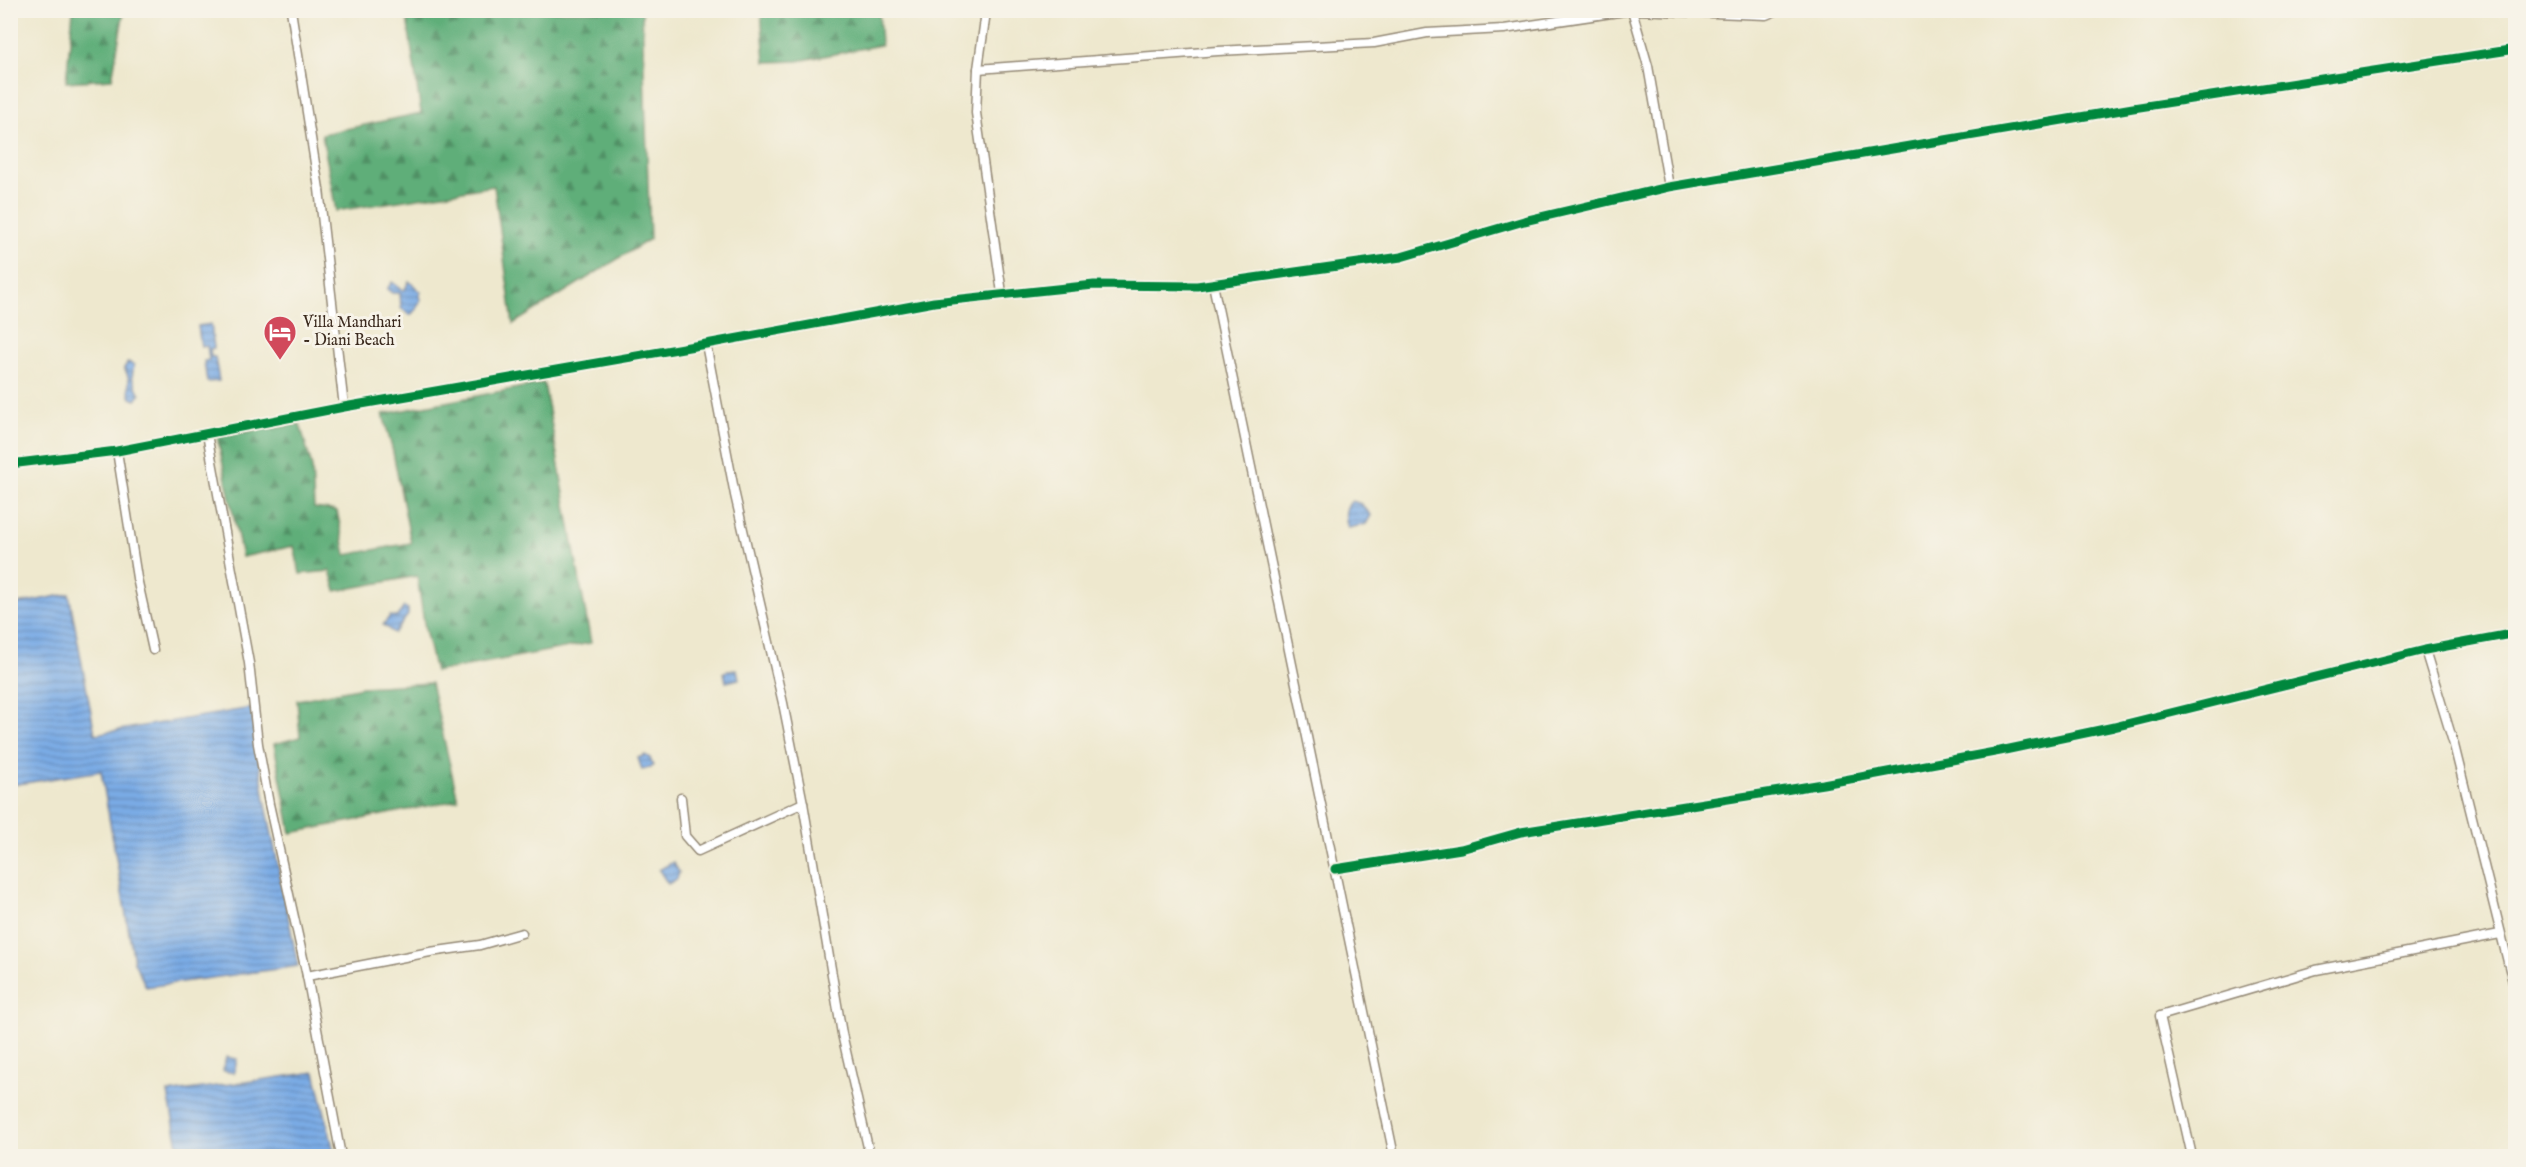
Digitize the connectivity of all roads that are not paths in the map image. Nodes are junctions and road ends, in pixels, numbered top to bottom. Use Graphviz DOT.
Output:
graph roads {
  1 [pos="291,10"];
  2 [pos="984,10"];
  3 [pos="1633,10"];
  4 [pos="1778,10"];
  5 [pos="2516,50"];
  6 [pos="978,69"];
  7 [pos="1669,187"];
  8 [pos="1213,284"];
  9 [pos="1002,293"];
  10 [pos="706,344"];
  11 [pos="344,407"];
  12 [pos="207,434"];
  13 [pos="117,451"];
  14 [pos="10,464"];
  15 [pos="2516,633"];
  16 [pos="153,650"];
  17 [pos="2425,650"];
  18 [pos="681,798"];
  19 [pos="803,803"];
  20 [pos="1335,869"];
  21 [pos="522,933"];
  22 [pos="2500,934"];
  23 [pos="307,976"];
  24 [pos="2516,994"];
  25 [pos="341,1156"];
  26 [pos="870,1156"];
  27 [pos="1394,1156"];
  28 [pos="2192,1156"];
  1 -- 11 [label="street"];
  2 -- 6 [label="street"];
  3 -- 4 [label="street"];
  3 -- 6 [label="street"];
  3 -- 7 [label="street"];
  5 -- 7 [label="street"];
  6 -- 9 [label="street"];
  7 -- 8 [label="street"];
  8 -- 9 [label="street"];
  8 -- 20 [label="street"];
  9 -- 10 [label="street"];
  10 -- 11 [label="street"];
  10 -- 19 [label="street"];
  11 -- 12 [label="street"];
  12 -- 13 [label="street"];
  12 -- 23 [label="street"];
  13 -- 14 [label="street"];
  13 -- 16 [label="street"];
  15 -- 17 [label="street"];
  17 -- 20 [label="street"];
  17 -- 22 [label="street"];
  18 -- 19 [label="street"];
  19 -- 26 [label="street"];
  20 -- 27 [label="street"];
  21 -- 23 [label="street"];
  22 -- 24 [label="street"];
  22 -- 28 [label="street"];
  23 -- 25 [label="street"];
}
